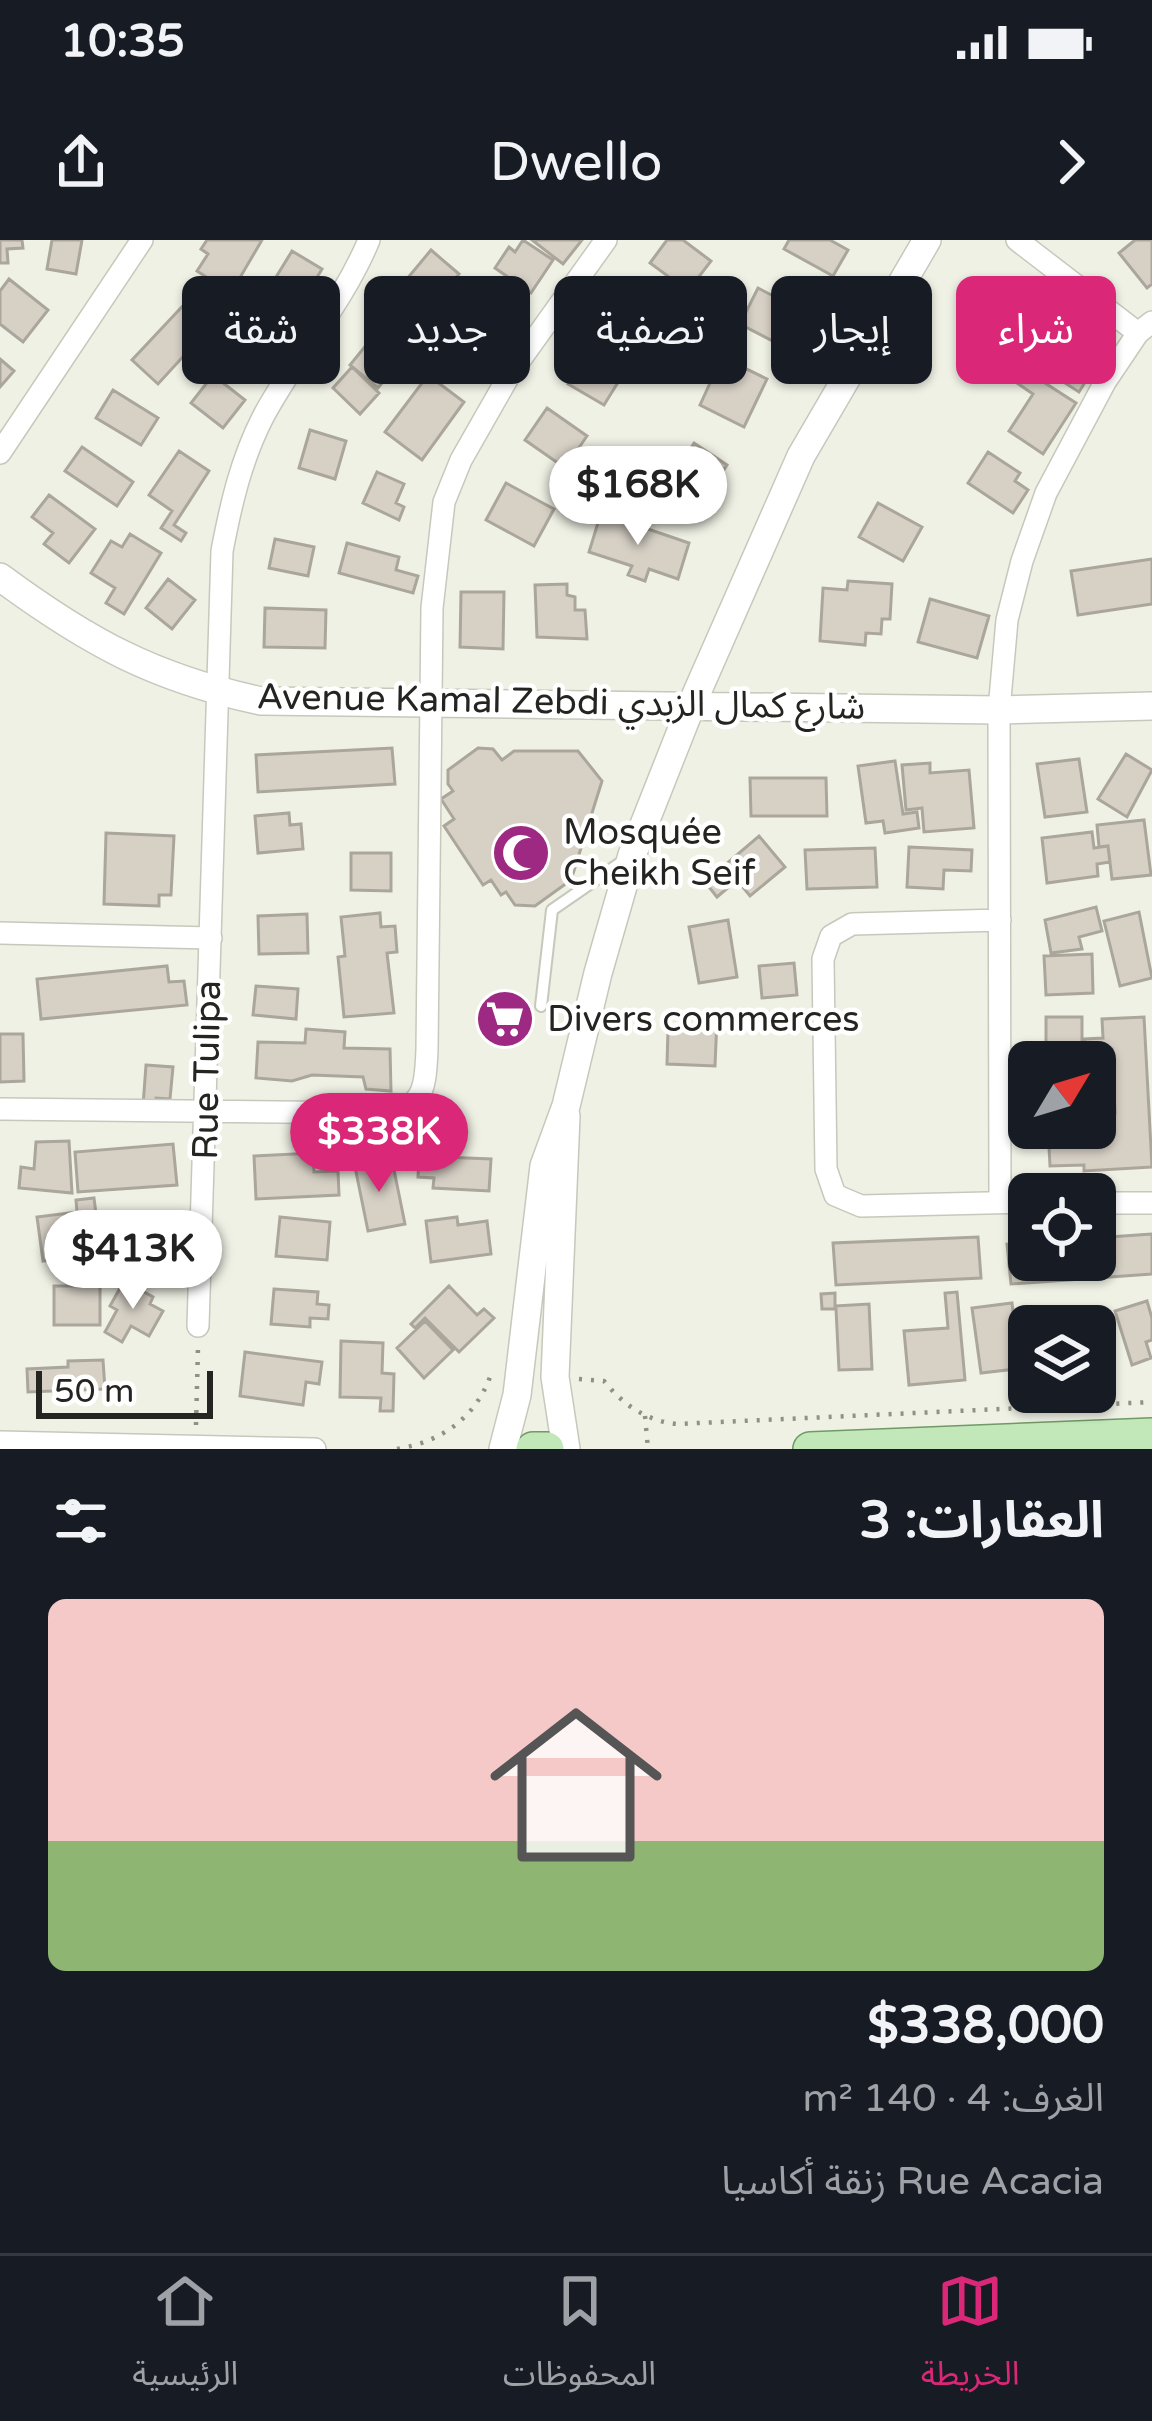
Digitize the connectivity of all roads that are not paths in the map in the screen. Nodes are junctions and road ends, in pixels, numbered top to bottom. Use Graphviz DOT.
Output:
graph roads {
  1 [pos="142,240"];
  2 [pos="369,240"];
  3 [pos="606,240"];
  4 [pos="927,240"];
  5 [pos="1017,240"];
  6 [pos="1145,327"];
  7 [pos="0,454"];
  8 [pos="0,577"];
  9 [pos="217,692"];
  10 [pos="429,702"];
  11 [pos="691,706"];
  12 [pos="1152,706"];
  13 [pos="999,710"];
  14 [pos="632,855"];
  15 [pos="1000,920"];
  16 [pos="0,933"];
  17 [pos="211,938"];
  18 [pos="542,1006"];
  19 [pos="566,1106"];
  20 [pos="0,1109"];
  21 [pos="207,1113"];
  22 [pos="0,1127"];
  23 [pos="1000,1202"];
  24 [pos="1008,1202"];
  25 [pos="1116,1203"];
  26 [pos="1152,1203"];
  27 [pos="199,1327"];
  28 [pos="1152,1435"];
  29 [pos="0,1442"];
  30 [pos="315,1449"];
  31 [pos="503,1449"];
  32 [pos="532,1449"];
  33 [pos="547,1449"];
  34 [pos="566,1449"];
  35 [pos="810,1449"];
  1 -- 7 [label="street"];
  2 -- 9 [label="street, Rue Tulipa"];
  3 -- 10 [label="street"];
  4 -- 11 [label="street"];
  5 -- 6 [label="street"];
  6 -- 13 [label="street"];
  8 -- 9 [label="street, Avenue Kamal Zebdi شارع كمال الزبدي"];
  9 -- 10 [label="street, Avenue Kamal Zebdi شارع كمال الزبدي"];
  9 -- 17 [label="street, Rue Tulipa"];
  10 -- 11 [label="street, Avenue Kamal Zebdi شارع كمال الزبدي"];
  10 -- 21 [label="street"];
  11 -- 13 [label="street, Avenue Kamal Zebdi شارع كمال الزبدي"];
  11 -- 14 [label="street"];
  12 -- 13 [label="street, Avenue Kamal Zebdi شارع كمال الزبدي"];
  13 -- 15 [label="street"];
  14 -- 18 [label="lane"];
  14 -- 19 [label="street"];
  15 -- 23 [label="street"];
  15 -- 23 [label="street"];
  16 -- 17 [label="street"];
  17 -- 21 [label="street, Rue Tulipa"];
  19 -- 31 [label="street"];
  19 -- 34 [label="street"];
  20 -- 21 [label="street"];
  20 -- 22 [label="street"];
  21 -- 27 [label="street, Rue Tulipa"];
  23 -- 24 [label="street"];
  25 -- 26 [label="street"];
  28 -- 35 [label="main road"];
  29 -- 30 [label="street"];
  32 -- 33 [label="main road"];
}
